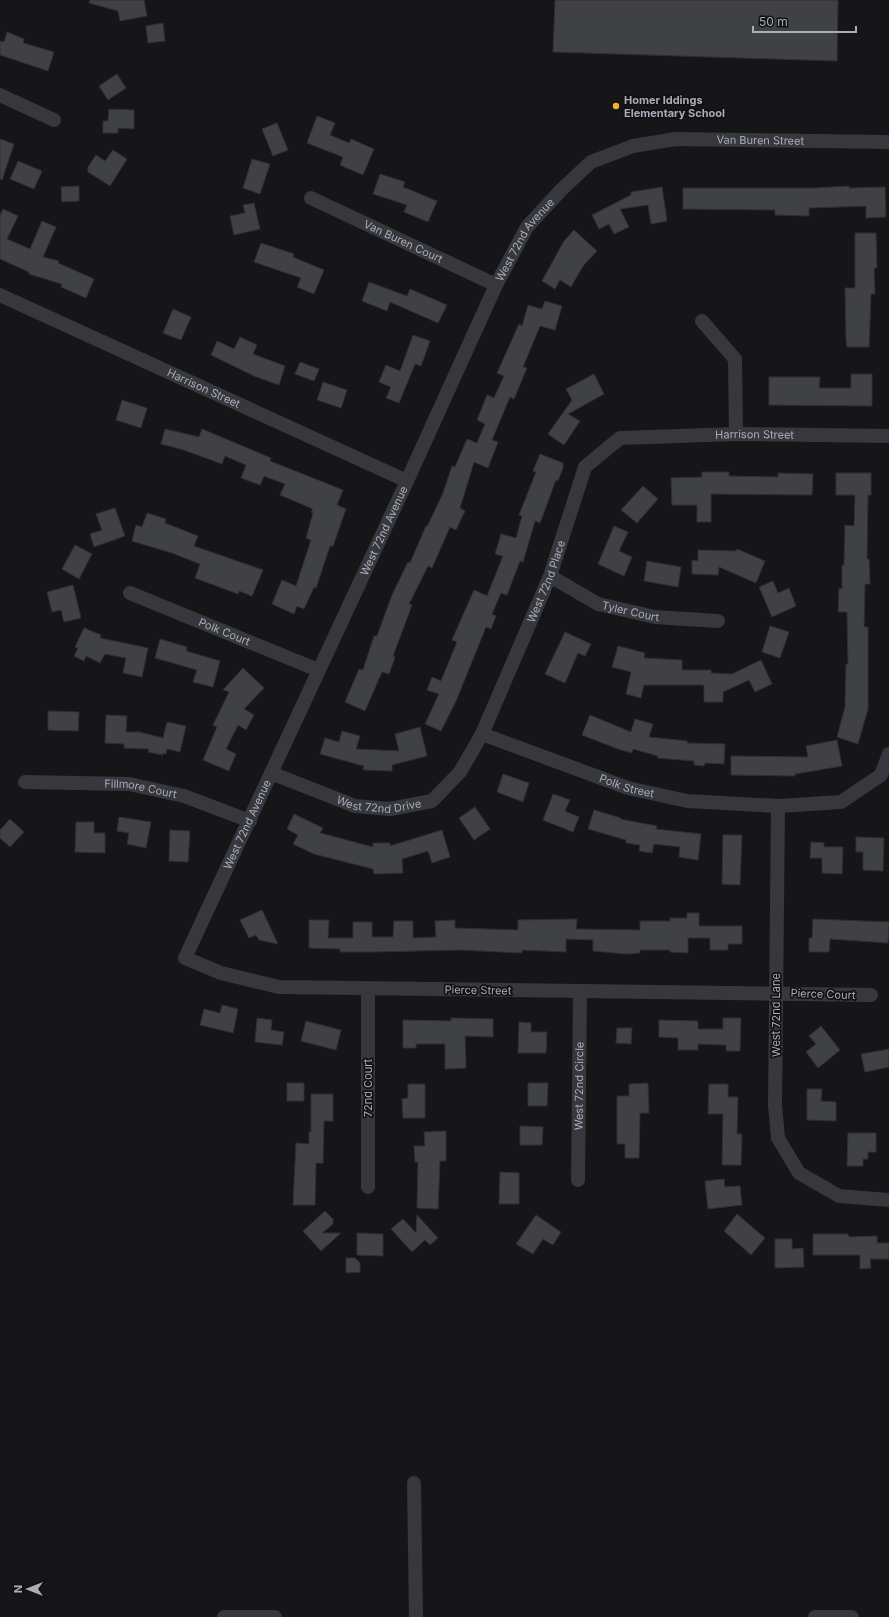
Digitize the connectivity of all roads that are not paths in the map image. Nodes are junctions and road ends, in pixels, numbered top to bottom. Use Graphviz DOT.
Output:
graph roads {
  1 [pos="0,95"];
  2 [pos="54,120"];
  3 [pos="889,142"];
  4 [pos="633,146"];
  5 [pos="311,198"];
  6 [pos="496,285"];
  7 [pos="0,295"];
  8 [pos="702,321"];
  9 [pos="736,434"];
  10 [pos="889,436"];
  11 [pos="620,438"];
  12 [pos="407,481"];
  13 [pos="550,576"];
  14 [pos="130,593"];
  15 [pos="718,621"];
  16 [pos="318,670"];
  17 [pos="482,734"];
  18 [pos="889,754"];
  19 [pos="271,773"];
  20 [pos="25,782"];
  21 [pos="778,806"];
  22 [pos="250,821"];
  23 [pos="185,958"];
  24 [pos="368,989"];
  25 [pos="580,992"];
  26 [pos="776,992"];
  27 [pos="871,995"];
  28 [pos="578,1180"];
  29 [pos="368,1187"];
  30 [pos="889,1200"];
  31 [pos="414,1483"];
  32 [pos="224,1617"];
  33 [pos="275,1617"];
  34 [pos="416,1617"];
  35 [pos="814,1617"];
  36 [pos="852,1617"];
  1 -- 2 [label="street"];
  3 -- 4 [label="street, Van Buren Street"];
  4 -- 6 [label="street, West 72nd Avenue"];
  5 -- 6 [label="street, Van Buren Court"];
  6 -- 12 [label="street, West 72nd Avenue"];
  7 -- 12 [label="street, Harrison Street"];
  8 -- 9 [label="street"];
  9 -- 10 [label="street, Harrison Street"];
  9 -- 11 [label="street, Harrison Street"];
  11 -- 13 [label="street, West 72nd Place"];
  12 -- 16 [label="street, West 72nd Avenue"];
  13 -- 15 [label="street, Tyler Court"];
  13 -- 17 [label="street, West 72nd Place"];
  14 -- 16 [label="street, Polk Court"];
  16 -- 19 [label="street, West 72nd Avenue"];
  17 -- 19 [label="street, West 72nd Drive"];
  17 -- 21 [label="street, Polk Street"];
  18 -- 21 [label="street"];
  19 -- 22 [label="street, West 72nd Avenue"];
  20 -- 22 [label="street, Fillmore Court"];
  21 -- 26 [label="street, West 72nd Lane"];
  22 -- 23 [label="street, West 72nd Avenue"];
  23 -- 24 [label="street, Pierce Street"];
  24 -- 25 [label="street, Pierce Street"];
  24 -- 29 [label="street, 72nd Court"];
  25 -- 26 [label="street, Pierce Street"];
  25 -- 28 [label="street, West 72nd Circle"];
  26 -- 27 [label="street, Pierce Court"];
  26 -- 30 [label="street, West 72nd Lane"];
  31 -- 34 [label="street"];
  32 -- 33 [label="street"];
  35 -- 36 [label="street"];
}
